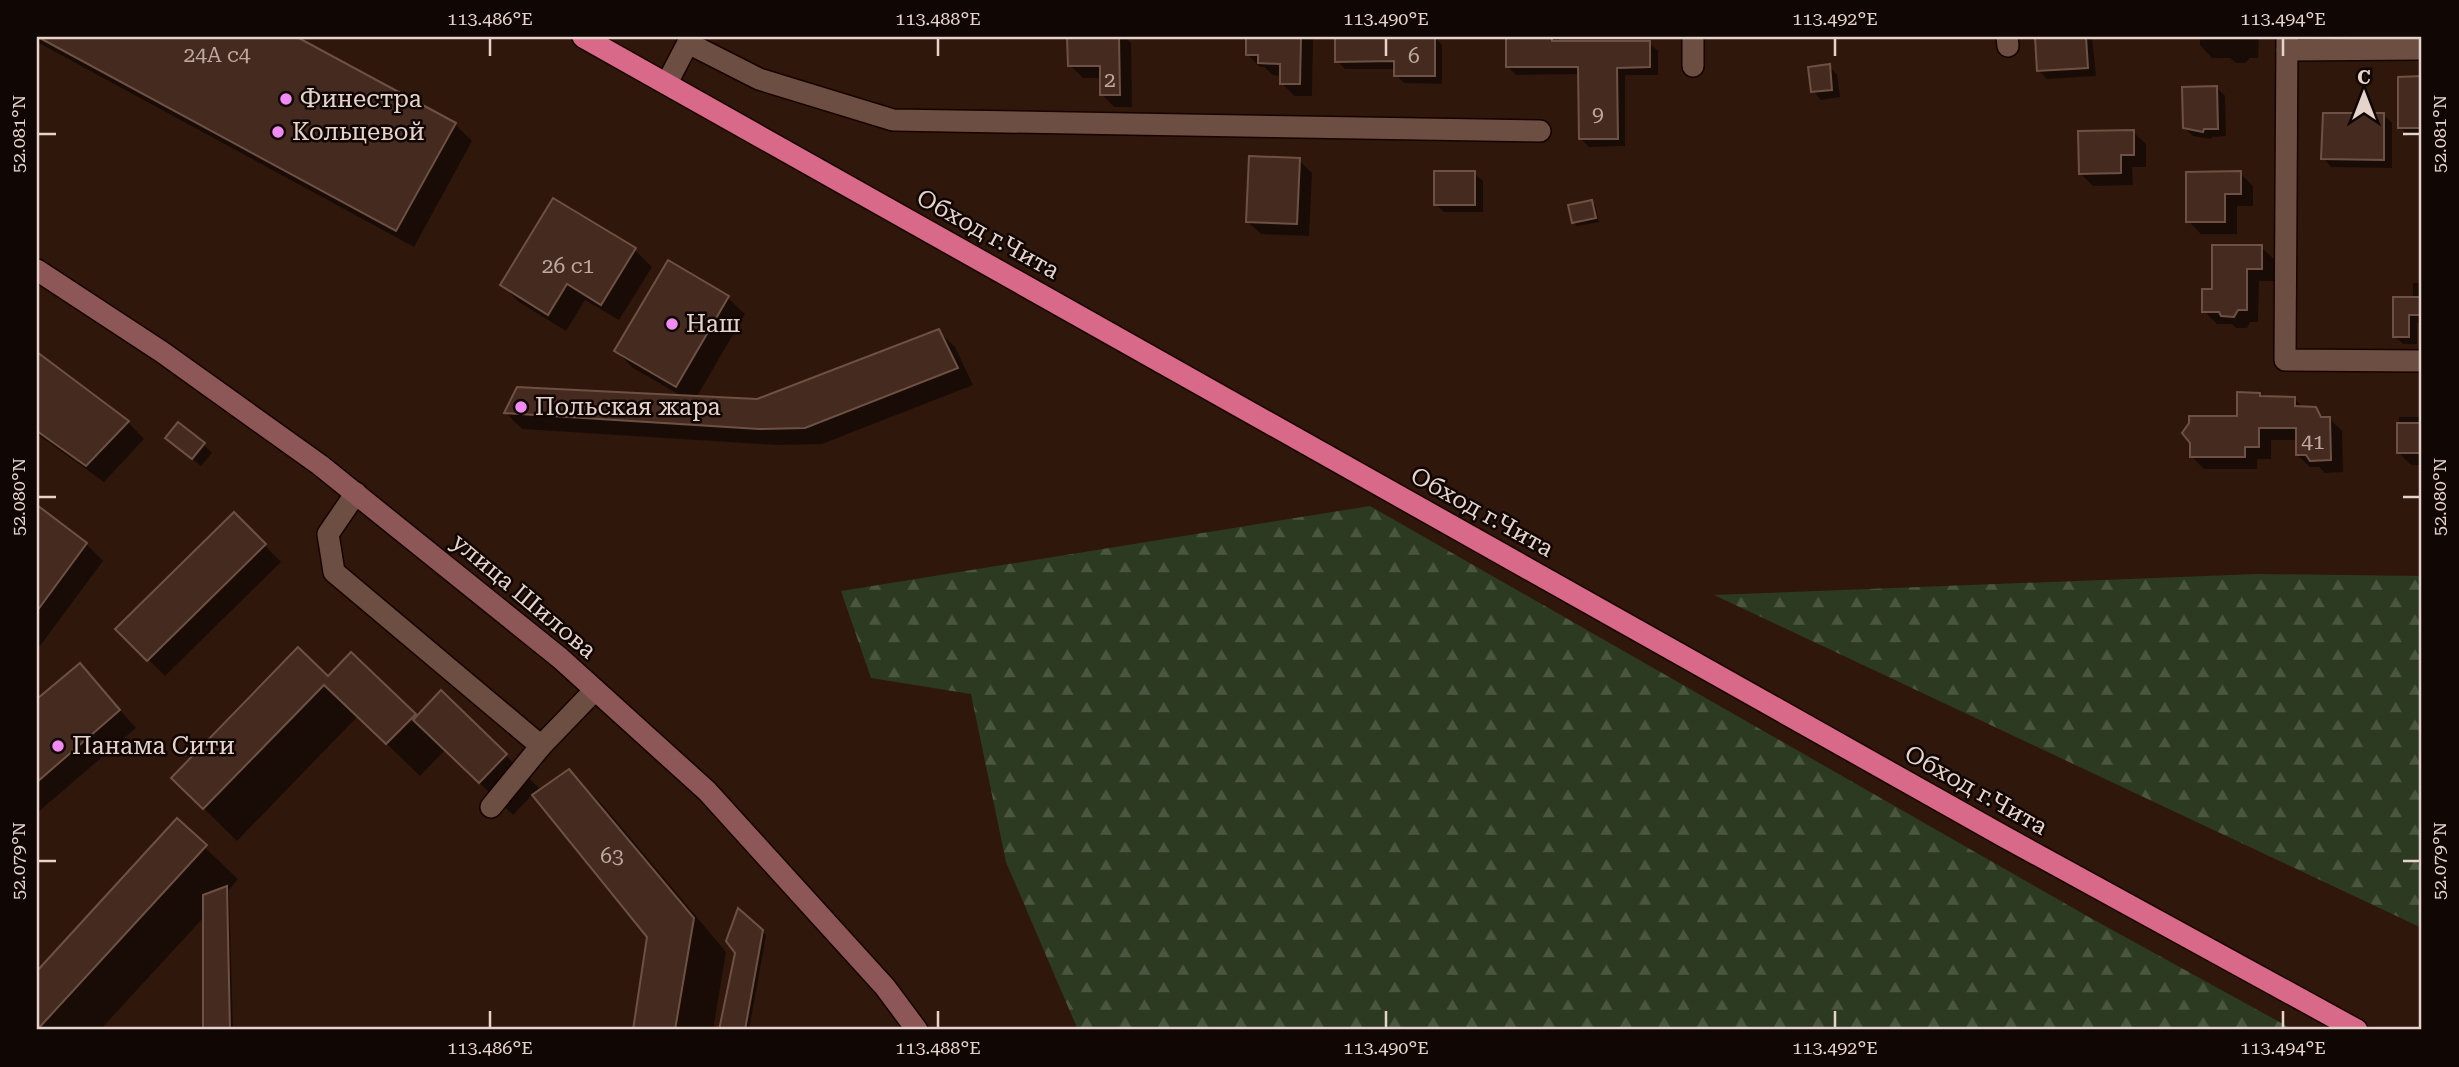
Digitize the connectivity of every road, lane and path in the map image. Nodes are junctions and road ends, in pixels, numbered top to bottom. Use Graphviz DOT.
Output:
graph roads {
  1 [pos="583,37"];
  2 [pos="1693,37"];
  3 [pos="690,40"];
  4 [pos="2287,43"];
  5 [pos="2422,49"];
  6 [pos="1693,66"];
  7 [pos="667,83"];
  8 [pos="1540,131"];
  9 [pos="37,270"];
  10 [pos="2422,361"];
  11 [pos="356,493"];
  12 [pos="595,690"];
  13 [pos="541,746"];
  14 [pos="491,807"];
  15 [pos="917,1030"];
  16 [pos="2357,1030"];
  1 -- 7 [label="highway, Обход г.Чита"];
  2 -- 6 [label="street"];
  3 -- 7 [label="street"];
  3 -- 8 [label="street"];
  4 -- 5 [label="street"];
  4 -- 10 [label="street"];
  7 -- 16 [label="highway, Обход г.Чита"];
  9 -- 11 [label="main road, улица Шилова"];
  11 -- 12 [label="main road, улица Шилова"];
  11 -- 13 [label="street"];
  12 -- 13 [label="street"];
  12 -- 15 [label="main road, улица Шилова"];
  13 -- 14 [label="street"];
}
